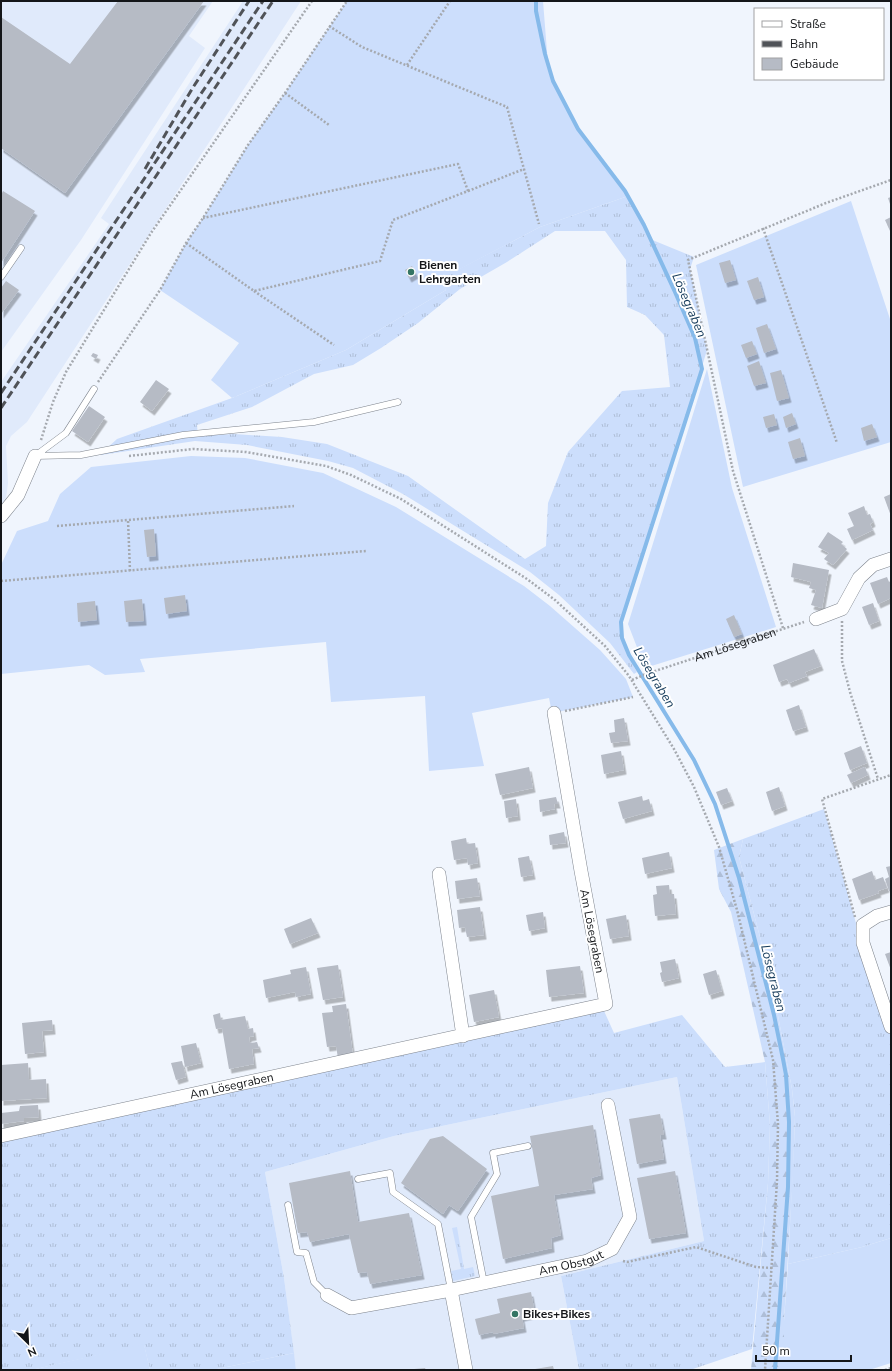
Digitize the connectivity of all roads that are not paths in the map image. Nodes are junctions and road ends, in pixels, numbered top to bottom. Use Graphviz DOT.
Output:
graph roads {
  1 [pos="21,248"];
  2 [pos="1,276"];
  3 [pos="94,389"];
  4 [pos="398,402"];
  5 [pos="35,456"];
  6 [pos="1,516"];
  7 [pos="891,559"];
  8 [pos="816,619"];
  9 [pos="554,713"];
  10 [pos="439,874"];
  11 [pos="891,912"];
  12 [pos="891,1027"];
  13 [pos="463,1036"];
  14 [pos="608,1105"];
  15 [pos="1,1136"];
  16 [pos="528,1146"];
  17 [pos="358,1179"];
  18 [pos="288,1205"];
  19 [pos="484,1283"];
  20 [pos="451,1290"];
  21 [pos="327,1295"];
  22 [pos="466,1370"];
  1 -- 2 [label="lane"];
  3 -- 5 [label="lane"];
  4 -- 5 [label="lane"];
  5 -- 6 [label="street"];
  7 -- 8 [label="street"];
  9 -- 13 [label="street, Am Lösegraben"];
  10 -- 13 [label="street"];
  11 -- 12 [label="street"];
  13 -- 15 [label="street, Am Lösegraben"];
  14 -- 19 [label="street, Am Obstgut"];
  16 -- 19 [label="lane"];
  17 -- 20 [label="lane"];
  18 -- 21 [label="lane"];
  19 -- 20 [label="street, Am Obstgut"];
  20 -- 21 [label="street, Am Obstgut"];
  20 -- 22 [label="street"];
}
